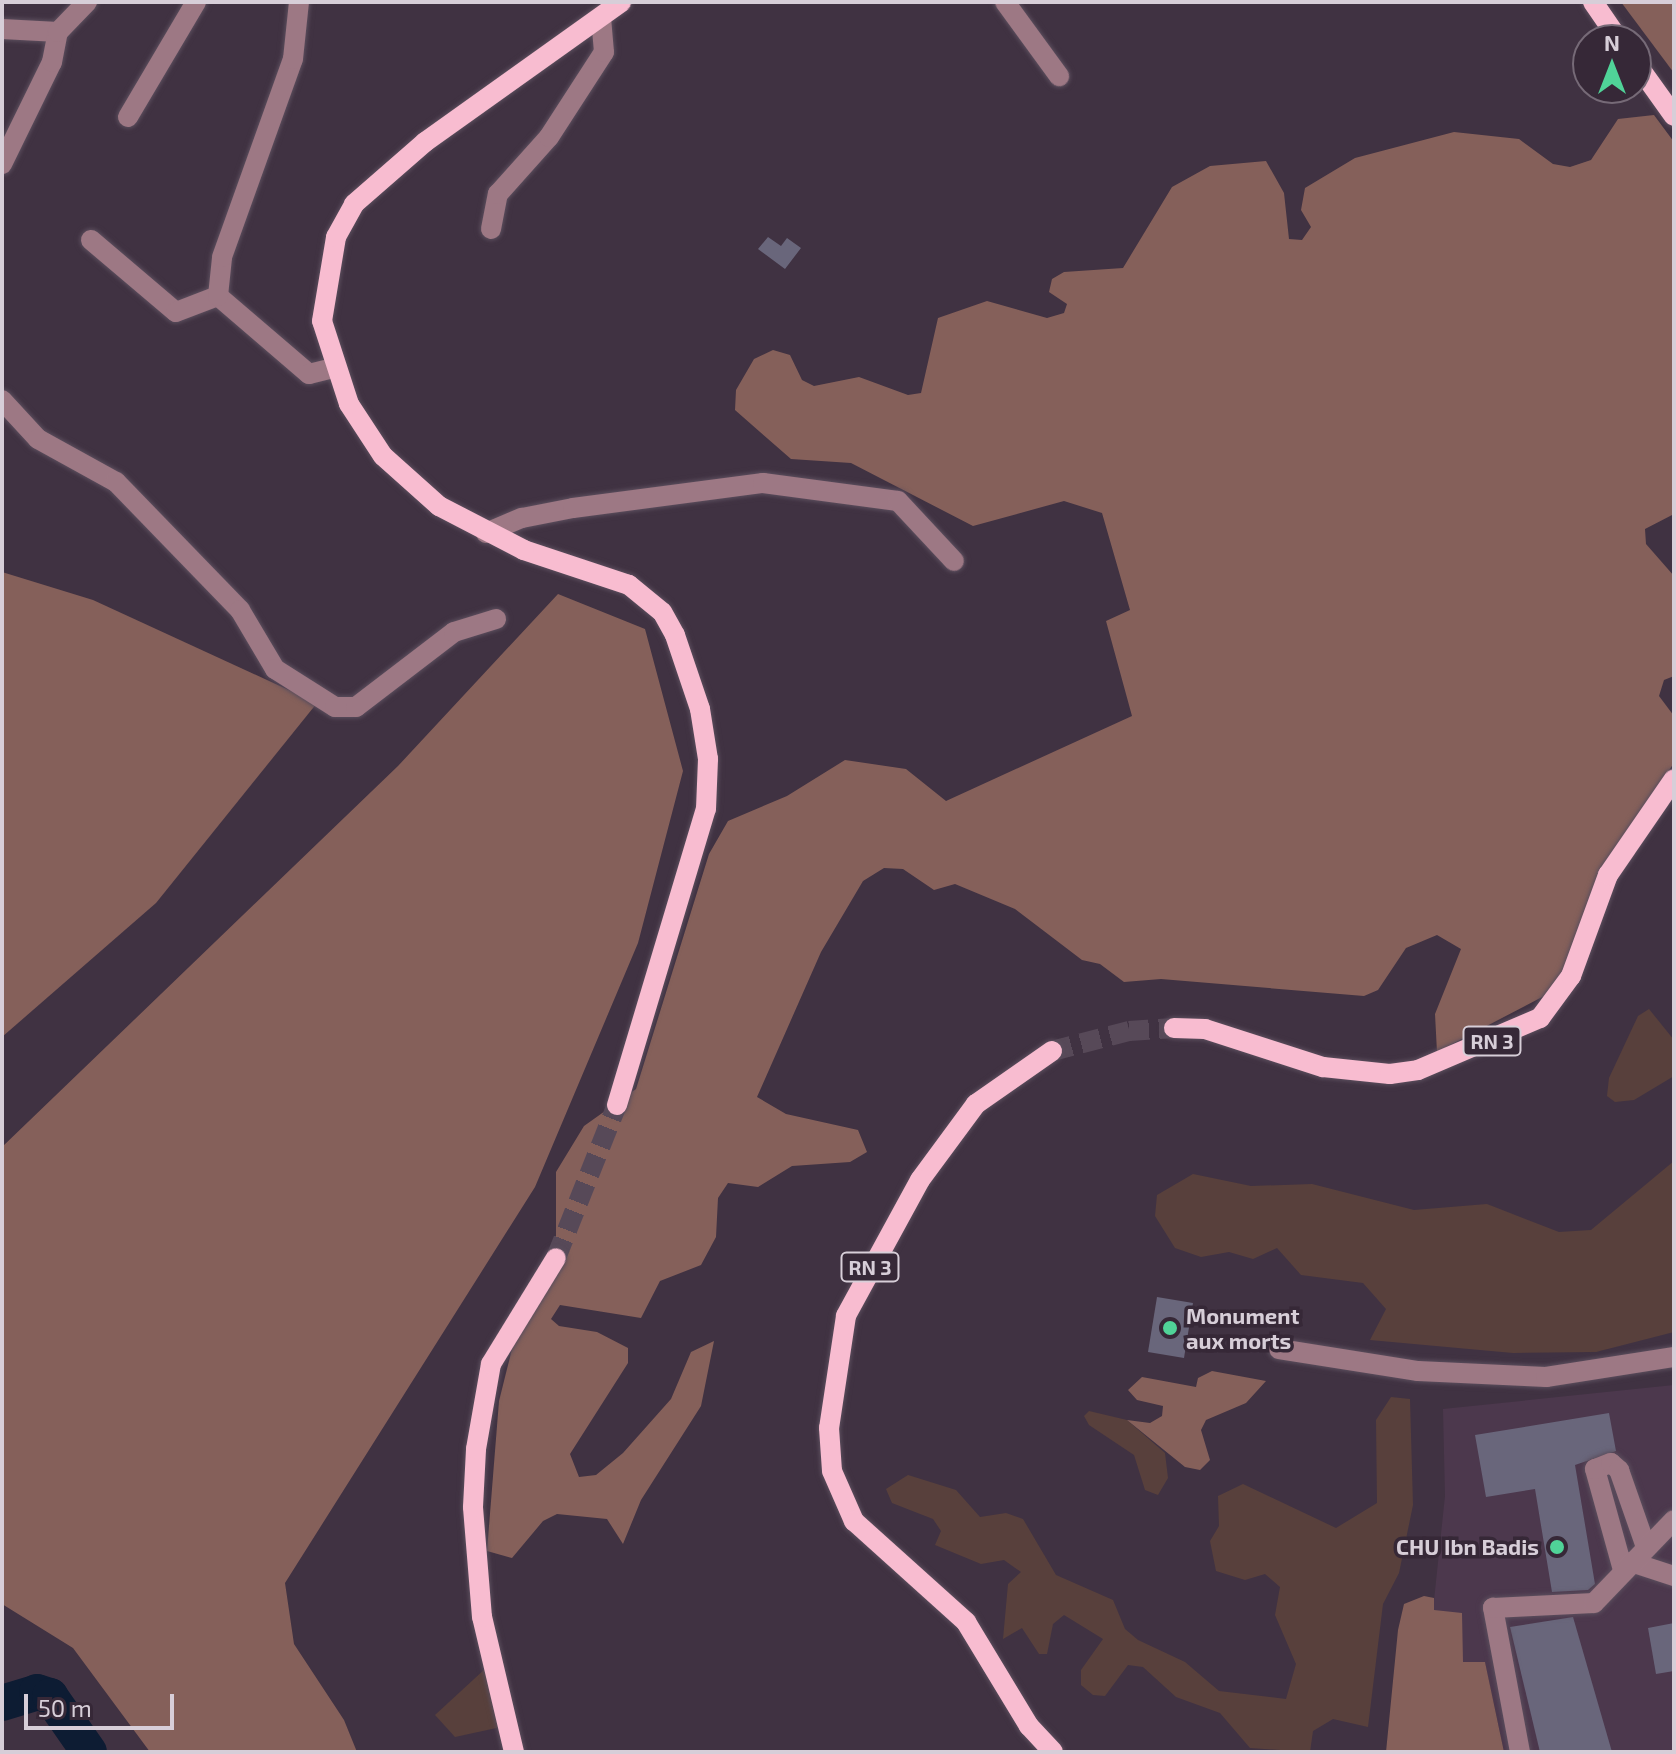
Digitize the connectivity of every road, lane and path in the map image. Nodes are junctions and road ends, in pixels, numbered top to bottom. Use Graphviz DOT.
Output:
graph roads {
  1 [pos="87,2"];
  2 [pos="196,2"];
  3 [pos="299,2"];
  4 [pos="621,2"];
  5 [pos="1005,2"];
  6 [pos="1593,2"];
  7 [pos="601,18"];
  8 [pos="1608,24"];
  9 [pos="2,29"];
  10 [pos="58,32"];
  11 [pos="1059,76"];
  12 [pos="1652,85"];
  13 [pos="1674,116"];
  14 [pos="128,117"];
  15 [pos="2,164"];
  16 [pos="491,229"];
  17 [pos="91,240"];
  18 [pos="218,296"];
  19 [pos="333,368"];
  20 [pos="2,400"];
  21 [pos="486,533"];
  22 [pos="954,561"];
  23 [pos="496,619"];
  24 [pos="1674,779"];
  25 [pos="1174,1028"];
  26 [pos="1052,1051"];
  27 [pos="617,1105"];
  28 [pos="556,1258"];
  29 [pos="1279,1349"];
  30 [pos="1674,1357"];
  31 [pos="1674,1520"];
  32 [pos="1646,1547"];
  33 [pos="1627,1566"];
  34 [pos="1674,1576"];
  35 [pos="514,1752"];
  36 [pos="1053,1752"];
  37 [pos="1520,1752"];
  1 -- 10 [label="street"];
  2 -- 14 [label="street"];
  3 -- 18 [label="street"];
  4 -- 7 [label="main road"];
  5 -- 11 [label="street"];
  6 -- 8 [label="main road"];
  7 -- 16 [label="street"];
  7 -- 19 [label="main road"];
  9 -- 10 [label="street"];
  10 -- 15 [label="street"];
  12 -- 13 [label="main road"];
  17 -- 18 [label="street"];
  18 -- 19 [label="street"];
  19 -- 21 [label="main road"];
  20 -- 23 [label="street"];
  21 -- 22 [label="street"];
  21 -- 27 [label="main road"];
  24 -- 25 [label="main road, RN 3"];
  26 -- 36 [label="main road, RN 3"];
  28 -- 35 [label="main road"];
  29 -- 30 [label="street"];
  31 -- 32 [label="street"];
  32 -- 33 [label="street"];
  32 -- 33 [label="street"];
  33 -- 34 [label="street"];
  33 -- 37 [label="street"];
}
